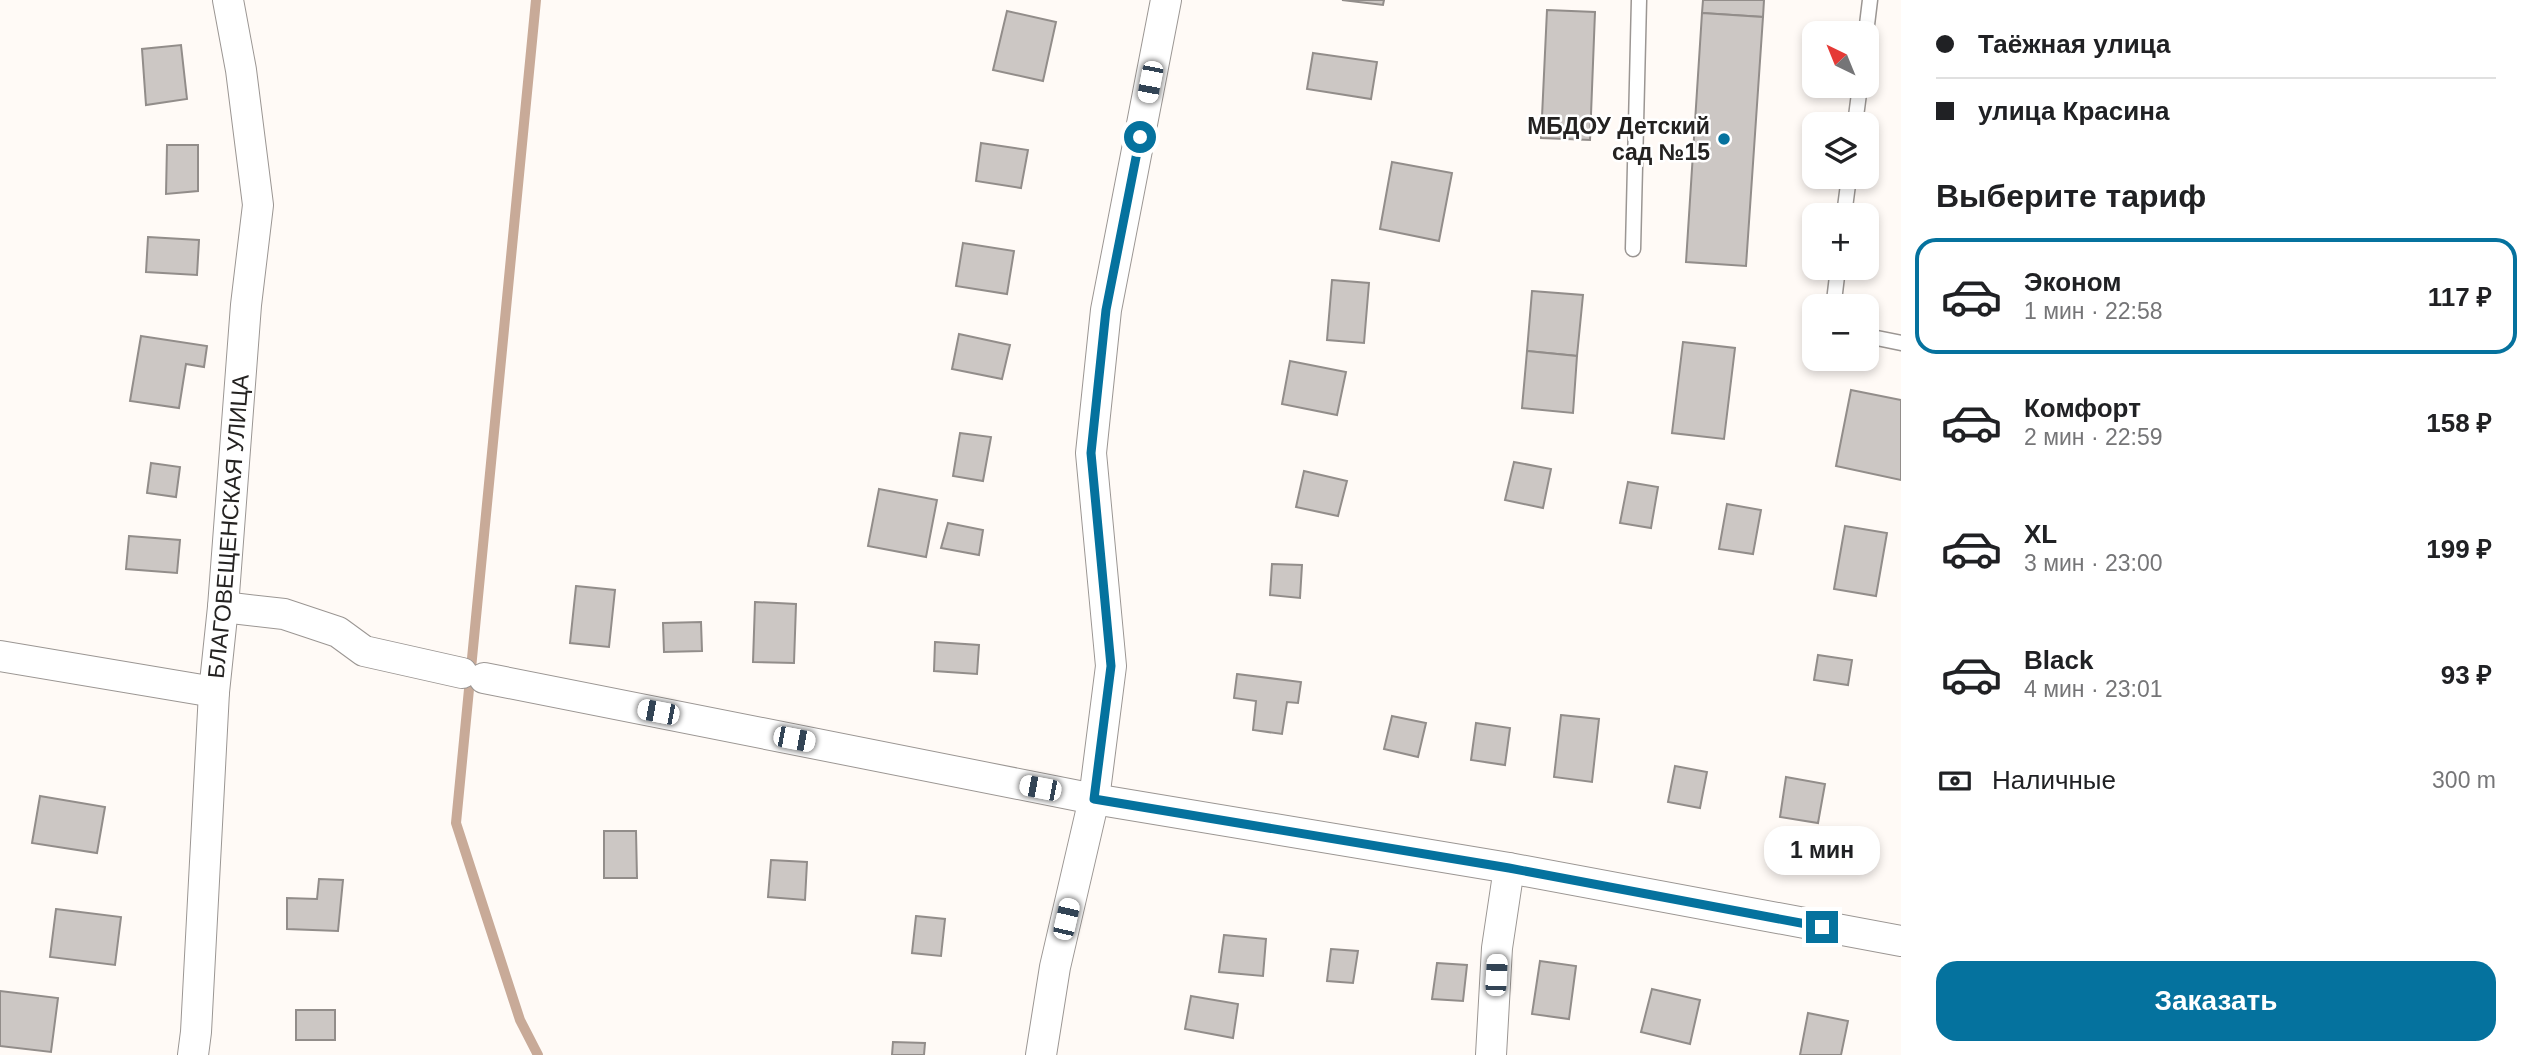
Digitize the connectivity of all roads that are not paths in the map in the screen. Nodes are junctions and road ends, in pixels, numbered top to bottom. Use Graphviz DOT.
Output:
graph roads {
  1 [pos="228,0"];
  2 [pos="1166,0"];
  3 [pos="1639,0"];
  4 [pos="1870,0"];
  5 [pos="1867,21"];
  6 [pos="1633,249"];
  7 [pos="1879,338"];
  8 [pos="1901,343"];
  9 [pos="223,607"];
  10 [pos="0,656"];
  11 [pos="214,692"];
  12 [pos="1094,799"];
  13 [pos="1509,868"];
  14 [pos="1901,941"];
  15 [pos="193,1055"];
  16 [pos="1041,1055"];
  17 [pos="1491,1055"];
  1 -- 9 [label="street, БЛАГОВЕЩЕНСКАЯ УЛИЦА"];
  2 -- 12 [label="street"];
  3 -- 6 [label="lane"];
  4 -- 5 [label="lane"];
  7 -- 8 [label="lane"];
  9 -- 11 [label="street, БЛАГОВЕЩЕНСКАЯ УЛИЦА"];
  9 -- 12 [label="street"];
  10 -- 11 [label="street"];
  11 -- 15 [label="street, БЛАГОВЕЩЕНСКАЯ УЛИЦА"];
  12 -- 13 [label="street"];
  12 -- 16 [label="street"];
  13 -- 14 [label="street"];
  13 -- 17 [label="street"];
}
